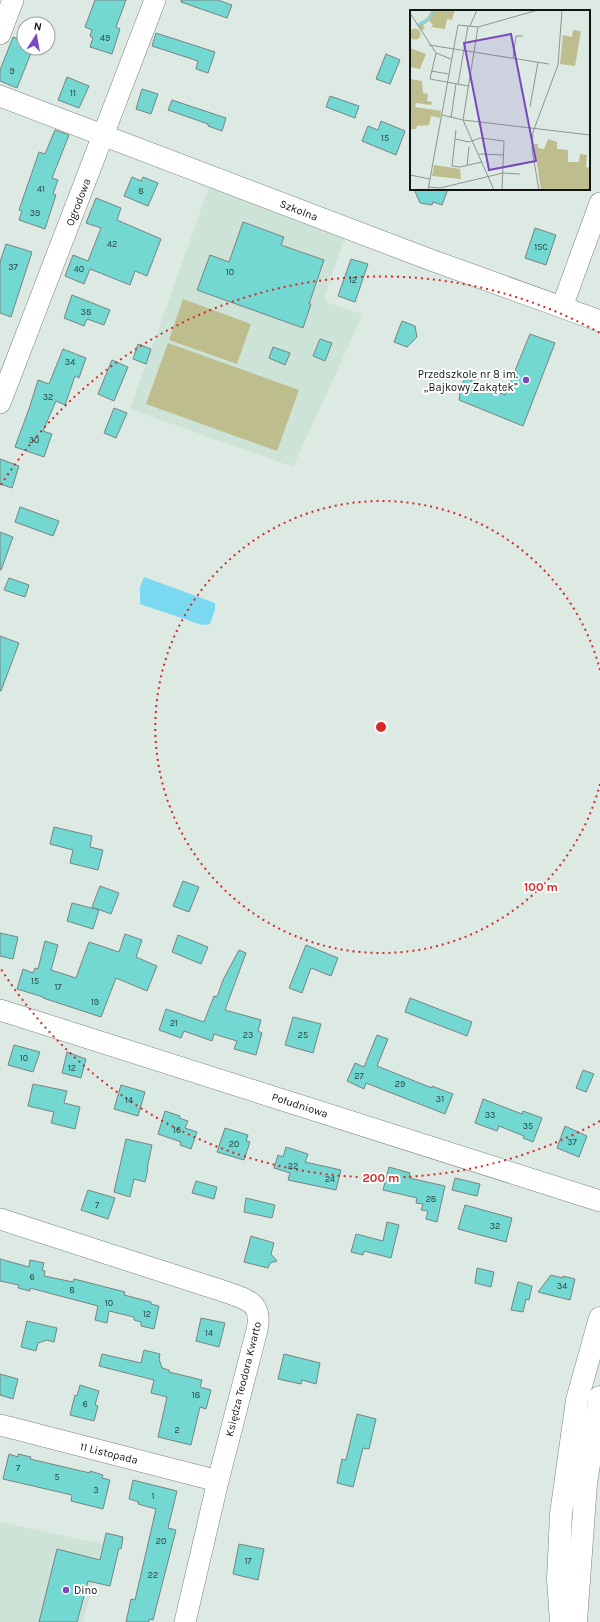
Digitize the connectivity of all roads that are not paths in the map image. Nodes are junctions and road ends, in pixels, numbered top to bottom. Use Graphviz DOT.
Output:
graph roads {
  1 [pos="13,0"];
  2 [pos="155,0"];
  3 [pos="0,34"];
  4 [pos="0,96"];
  5 [pos="103,135"];
  6 [pos="600,203"];
  7 [pos="562,307"];
  8 [pos="600,321"];
  9 [pos="0,403"];
  10 [pos="0,1010"];
  11 [pos="600,1201"];
  12 [pos="0,1219"];
  13 [pos="600,1318"];
  14 [pos="600,1397"];
  15 [pos="0,1425"];
  16 [pos="218,1480"];
  17 [pos="185,1622"];
  18 [pos="561,1622"];
  19 [pos="576,1622"];
  1 -- 3 [label="street"];
  2 -- 5 [label="street, Ogrodowa"];
  4 -- 5 [label="street, Szkolna"];
  5 -- 7 [label="street, Szkolna"];
  5 -- 9 [label="street, Ogrodowa"];
  6 -- 7 [label="street"];
  7 -- 8 [label="street, Szkolna"];
  10 -- 11 [label="street, Południowa"];
  12 -- 16 [label="street, Księdza Teodora Kwarto"];
  13 -- 18 [label="main road"];
  14 -- 19 [label="main road"];
  15 -- 16 [label="street, 11 Listopada"];
  16 -- 17 [label="street, Księdza Teodora Kwarto"];
}
